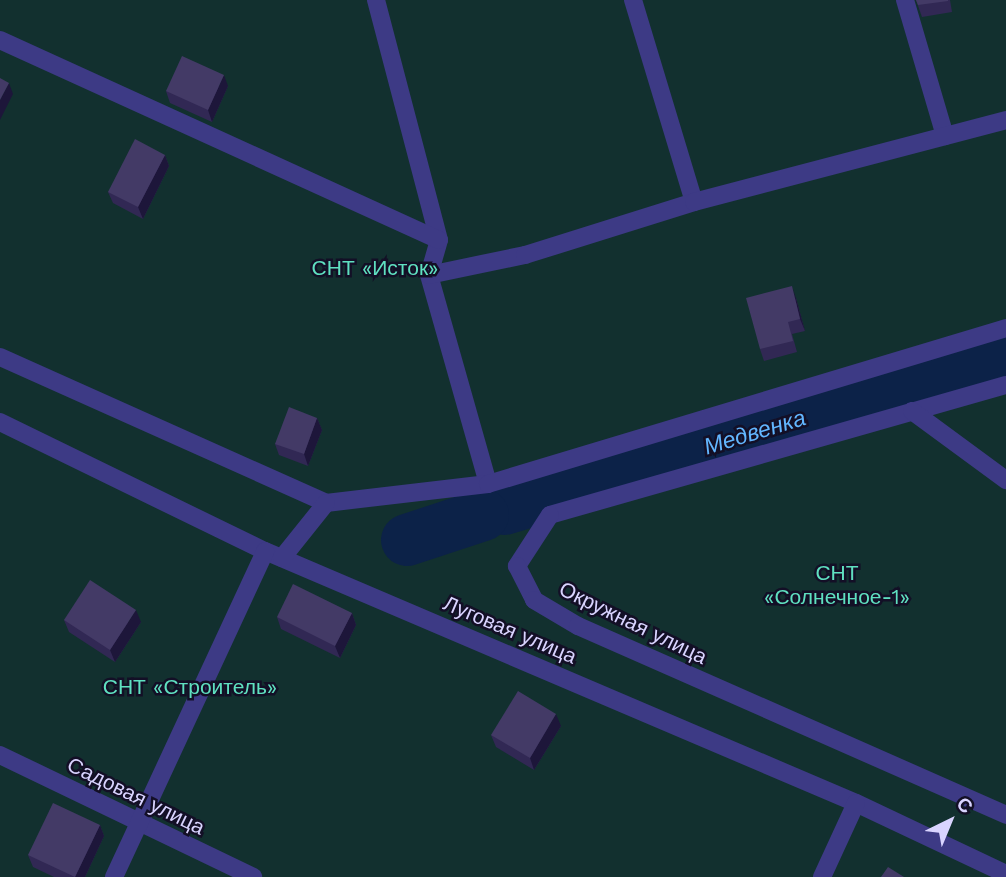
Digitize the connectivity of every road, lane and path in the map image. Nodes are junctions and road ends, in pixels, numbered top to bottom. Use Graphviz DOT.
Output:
graph roads {
  1 [pos="376,0"];
  2 [pos="633,0"];
  3 [pos="905,0"];
  4 [pos="0,40"];
  5 [pos="1006,120"];
  6 [pos="945,136"];
  7 [pos="694,202"];
  8 [pos="439,240"];
  9 [pos="429,275"];
  10 [pos="1006,328"];
  11 [pos="0,357"];
  12 [pos="1006,385"];
  13 [pos="912,411"];
  14 [pos="0,422"];
  15 [pos="1006,480"];
  16 [pos="488,484"];
  17 [pos="326,503"];
  18 [pos="265,551"];
  19 [pos="282,558"];
  20 [pos="0,755"];
  21 [pos="856,803"];
  22 [pos="1006,815"];
  23 [pos="140,824"];
  24 [pos="1006,874"];
  25 [pos="114,877"];
  26 [pos="253,877"];
  27 [pos="822,877"];
  1 -- 8 [label="street"];
  2 -- 7 [label="street"];
  3 -- 6 [label="street"];
  4 -- 8 [label="street"];
  5 -- 6 [label="street"];
  6 -- 7 [label="street"];
  7 -- 9 [label="street"];
  8 -- 9 [label="street"];
  9 -- 16 [label="street"];
  10 -- 16 [label="street"];
  11 -- 17 [label="street"];
  12 -- 13 [label="street, Окружная улица"];
  13 -- 15 [label="street"];
  13 -- 22 [label="street, Окружная улица"];
  14 -- 18 [label="street, Луговая улица"];
  16 -- 17 [label="street"];
  17 -- 19 [label="street"];
  18 -- 19 [label="street, Луговая улица"];
  18 -- 23 [label="street"];
  19 -- 21 [label="street, Луговая улица"];
  20 -- 23 [label="street, Садовая улица"];
  21 -- 24 [label="street, Луговая улица"];
  21 -- 27 [label="street"];
  23 -- 25 [label="street"];
  23 -- 26 [label="street, Садовая улица"];
}
